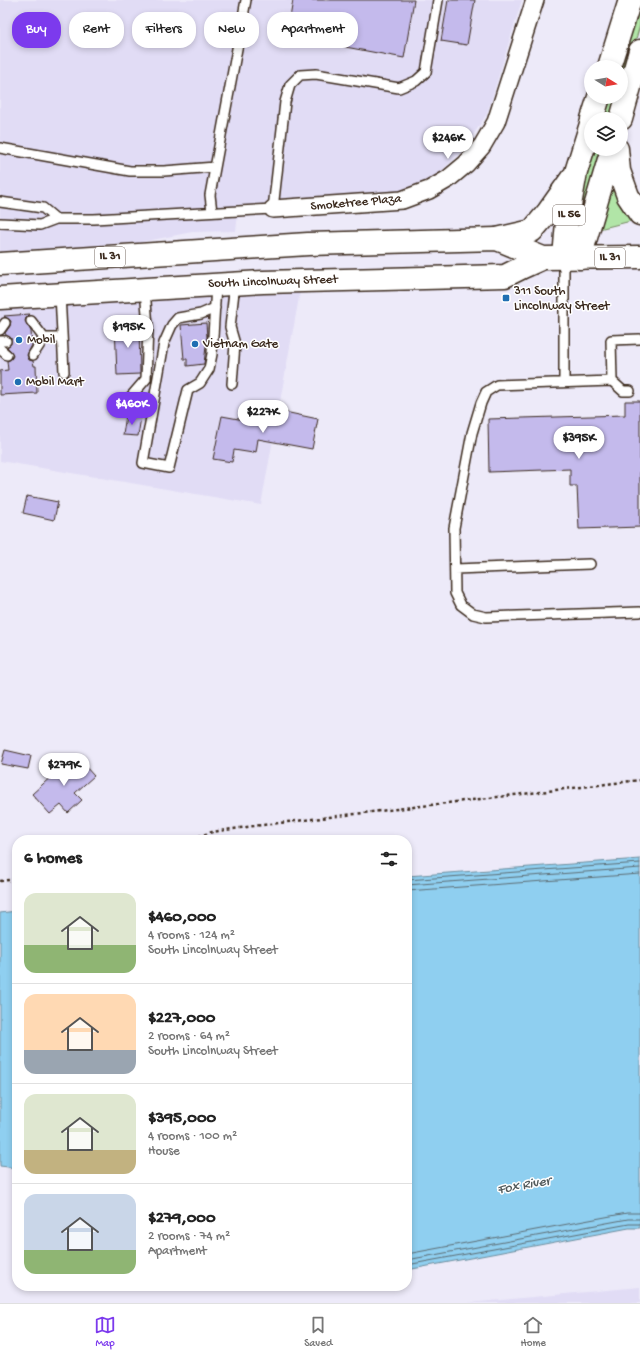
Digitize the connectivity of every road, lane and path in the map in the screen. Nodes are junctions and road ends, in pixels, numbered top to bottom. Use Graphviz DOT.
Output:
graph roads {
  1 [pos="246,0"];
  2 [pos="438,0"];
  3 [pos="535,0"];
  4 [pos="630,0"];
  5 [pos="640,51"];
  6 [pos="611,60"];
  7 [pos="623,112"];
  8 [pos="584,146"];
  9 [pos="0,148"];
  10 [pos="609,156"];
  11 [pos="618,156"];
  12 [pos="215,167"];
  13 [pos="576,172"];
  14 [pos="0,202"];
  15 [pos="273,209"];
  16 [pos="212,212"];
  17 [pos="640,214"];
  18 [pos="56,219"];
  19 [pos="0,222"];
  20 [pos="497,239"];
  21 [pos="640,257"];
  22 [pos="562,258"];
  23 [pos="0,264"];
  24 [pos="225,283"];
  25 [pos="145,289"];
  26 [pos="60,294"];
  27 [pos="0,298"];
  28 [pos="215,308"];
  29 [pos="31,321"];
  30 [pos="44,338"];
  31 [pos="62,338"];
  32 [pos="32,339"];
  33 [pos="640,339"];
  34 [pos="33,355"];
  35 [pos="64,372"];
  36 [pos="612,381"];
  37 [pos="564,382"];
  38 [pos="232,384"];
  39 [pos="630,391"];
  40 [pos="127,401"];
  41 [pos="590,564"];
  42 [pos="455,569"];
  43 [pos="640,612"];
  44 [pos="640,780"];
  45 [pos="203,835"];
  46 [pos="12,880"];
  47 [pos="0,881"];
  1 -- 12 [label="lane"];
  2 -- 15 [label="lane"];
  3 -- 15 [label="street, Smoketree Plaza"];
  4 -- 6 [label="main road"];
  5 -- 7 [label="main road"];
  8 -- 13 [label="main road, IL 56"];
  9 -- 12 [label="lane"];
  10 -- 22 [label="main road"];
  11 -- 17 [label="main road"];
  12 -- 16 [label="lane"];
  13 -- 20 [label="main road"];
  13 -- 22 [label="main road, IL 56"];
  14 -- 18 [label="lane"];
  15 -- 16 [label="lane"];
  16 -- 18 [label="lane"];
  18 -- 19 [label="lane"];
  20 -- 22 [label="main road, South Lincolnway Street / IL 31"];
  20 -- 23 [label="main road, South Lincolnway Street / IL 31"];
  21 -- 22 [label="main road, South Lincolnway Street / IL 31"];
  22 -- 24 [label="main road, South Lincolnway Street"];
  22 -- 37 [label="lane"];
  24 -- 25 [label="main road, South Lincolnway Street"];
  24 -- 28 [label="lane"];
  24 -- 38 [label="lane"];
  25 -- 26 [label="main road, South Lincolnway Street"];
  25 -- 40 [label="lane"];
  26 -- 27 [label="main road, South Lincolnway Street"];
  26 -- 31 [label="lane"];
  28 -- 28 [label="lane"];
  29 -- 30 [label="lane"];
  30 -- 31 [label="lane"];
  30 -- 32 [label="lane"];
  30 -- 34 [label="lane"];
  31 -- 35 [label="lane"];
  33 -- 36 [label="lane"];
  36 -- 37 [label="lane"];
  36 -- 39 [label="lane"];
  37 -- 42 [label="lane"];
  41 -- 42 [label="lane"];
  42 -- 43 [label="lane"];
  44 -- 45 [label="path"];
  46 -- 47 [label="path"];
}
